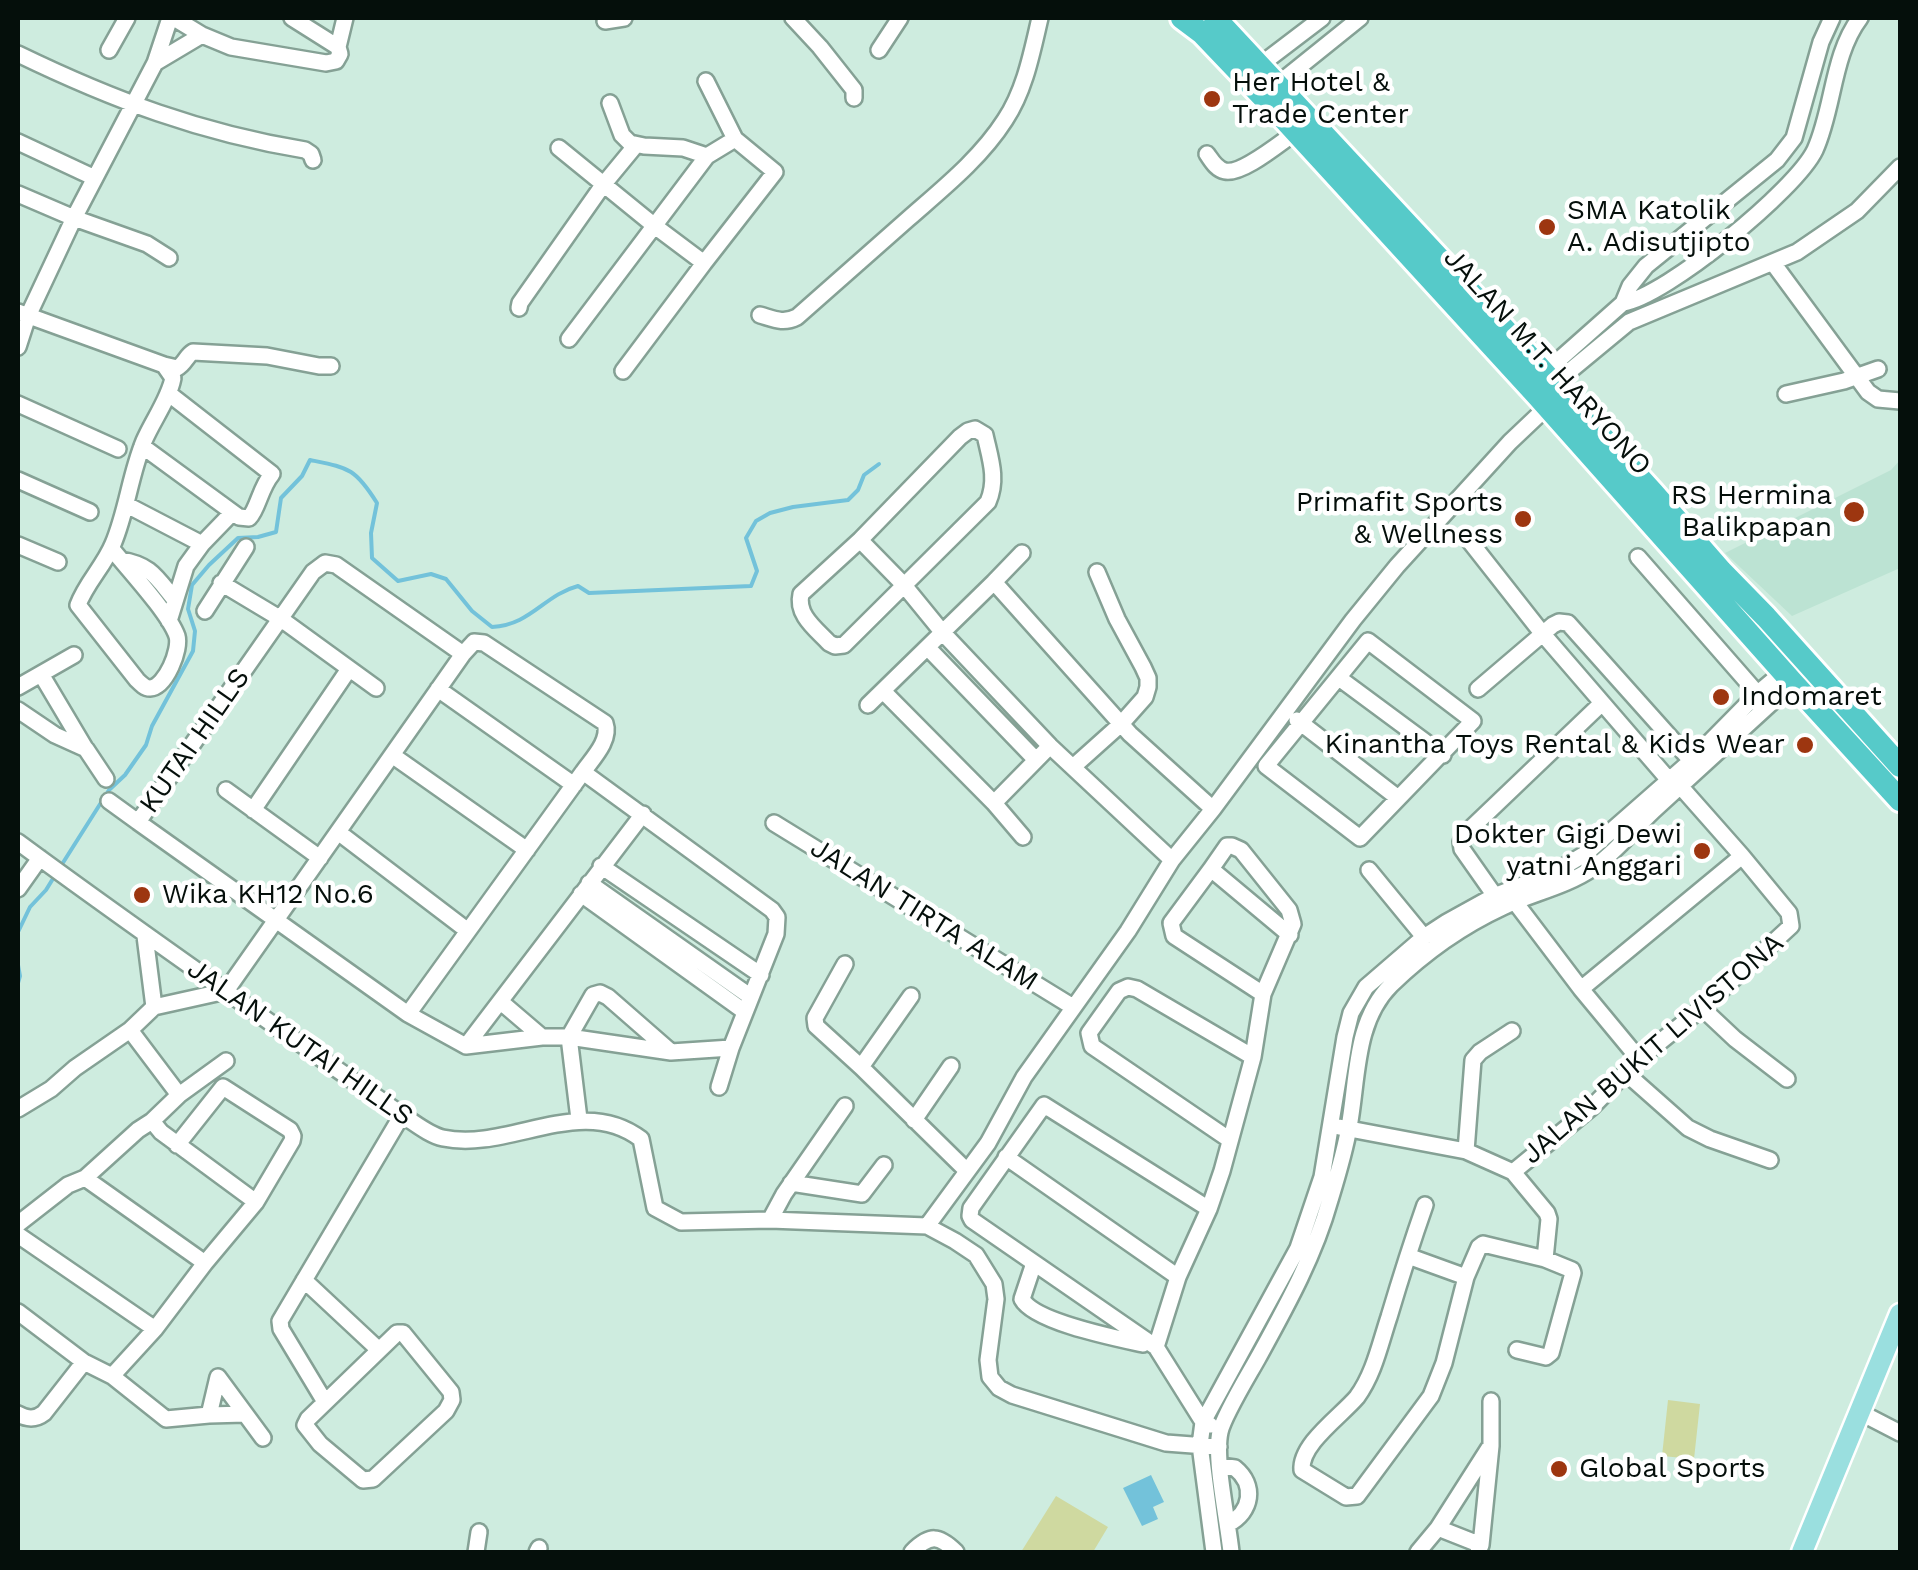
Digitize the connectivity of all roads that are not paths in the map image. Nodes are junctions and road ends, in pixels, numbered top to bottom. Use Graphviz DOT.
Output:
graph roads {
  1 [pos="126,18"];
  2 [pos="172,18"];
  3 [pos="292,18"];
  4 [pos="346,18"];
  5 [pos="624,18"];
  6 [pos="793,18"];
  7 [pos="900,18"];
  8 [pos="1040,18"];
  9 [pos="1182,18"];
  10 [pos="1215,18"];
  11 [pos="1360,18"];
  12 [pos="1832,18"];
  13 [pos="1860,18"];
  14 [pos="1319,20"];
  15 [pos="605,21"];
  16 [pos="202,35"];
  17 [pos="1330,40"];
  18 [pos="338,47"];
  19 [pos="109,50"];
  20 [pos="879,50"];
  21 [pos="18,54"];
  22 [pos="155,62"];
  23 [pos="1252,72"];
  24 [pos="706,81"];
  25 [pos="1270,90"];
  26 [pos="854,98"];
  27 [pos="610,103"];
  28 [pos="132,105"];
  29 [pos="1296,132"];
  30 [pos="1794,138"];
  31 [pos="735,139"];
  32 [pos="18,142"];
  33 [pos="636,146"];
  34 [pos="559,148"];
  35 [pos="1816,148"];
  36 [pos="1207,154"];
  37 [pos="707,156"];
  38 [pos="313,160"];
  39 [pos="1900,167"];
  40 [pos="94,178"];
  41 [pos="604,185"];
  42 [pos="18,194"];
  43 [pos="74,218"];
  44 [pos="656,227"];
  45 [pos="168,258"];
  46 [pos="704,263"];
  47 [pos="1773,263"];
  48 [pos="1623,303"];
  49 [pos="519,308"];
  50 [pos="23,314"];
  51 [pos="760,314"];
  52 [pos="570,339"];
  53 [pos="18,347"];
  54 [pos="164,365"];
  55 [pos="331,366"];
  56 [pos="1878,370"];
  57 [pos="623,371"];
  58 [pos="1856,377"];
  59 [pos="1548,388"];
  60 [pos="168,393"];
  61 [pos="1786,394"];
  62 [pos="1900,401"];
  63 [pos="18,404"];
  64 [pos="142,446"];
  65 [pos="118,448"];
  66 [pos="18,480"];
  67 [pos="127,505"];
  68 [pos="90,512"];
  69 [pos="232,513"];
  70 [pos="1468,538"];
  71 [pos="860,540"];
  72 [pos="202,544"];
  73 [pos="18,545"];
  74 [pos="246,547"];
  75 [pos="1022,552"];
  76 [pos="116,554"];
  77 [pos="1638,557"];
  78 [pos="58,562"];
  79 [pos="1097,572"];
  80 [pos="221,582"];
  81 [pos="994,582"];
  82 [pos="903,584"];
  83 [pos="175,600"];
  84 [pos="204,611"];
  85 [pos="281,619"];
  86 [pos="169,621"];
  87 [pos="943,633"];
  88 [pos="1542,633"];
  89 [pos="928,648"];
  90 [pos="74,654"];
  91 [pos="463,654"];
  92 [pos="350,670"];
  93 [pos="41,674"];
  94 [pos="1339,678"];
  95 [pos="1788,678"];
  96 [pos="18,687"];
  97 [pos="376,688"];
  98 [pos="438,690"];
  99 [pos="1478,690"];
  100 [pos="883,692"];
  101 [pos="1763,700"];
  102 [pos="1602,703"];
  103 [pos="868,705"];
  104 [pos="18,710"];
  105 [pos="1286,711"];
  106 [pos="1121,724"];
  107 [pos="1302,724"];
  108 [pos="1050,746"];
  109 [pos="86,749"];
  110 [pos="392,755"];
  111 [pos="1442,755"];
  112 [pos="1036,760"];
  113 [pos="1073,766"];
  114 [pos="1900,766"];
  115 [pos="579,779"];
  116 [pos="106,780"];
  117 [pos="1678,780"];
  118 [pos="226,790"];
  119 [pos="1398,798"];
  120 [pos="1900,800"];
  121 [pos="110,801"];
  122 [pos="994,803"];
  123 [pos="1213,809"];
  124 [pos="253,810"];
  125 [pos="643,814"];
  126 [pos="138,822"];
  127 [pos="774,823"];
  128 [pos="338,832"];
  129 [pos="1023,837"];
  130 [pos="18,842"];
  131 [pos="528,850"];
  132 [pos="1742,856"];
  133 [pos="320,858"];
  134 [pos="43,860"];
  135 [pos="1172,860"];
  136 [pos="602,866"];
  137 [pos="1210,869"];
  138 [pos="1369,870"];
  139 [pos="18,889"];
  140 [pos="585,889"];
  141 [pos="1505,899"];
  142 [pos="277,920"];
  143 [pos="468,931"];
  144 [pos="1290,935"];
  145 [pos="145,936"];
  146 [pos="1424,937"];
  147 [pos="846,964"];
  148 [pos="761,975"];
  149 [pos="1366,987"];
  150 [pos="1581,989"];
  151 [pos="226,991"];
  152 [pos="1263,994"];
  153 [pos="911,996"];
  154 [pos="1378,1000"];
  155 [pos="502,1002"];
  156 [pos="748,1004"];
  157 [pos="154,1007"];
  158 [pos="1073,1007"];
  159 [pos="1702,1008"];
  160 [pos="408,1014"];
  161 [pos="130,1030"];
  162 [pos="1512,1032"];
  163 [pos="542,1036"];
  164 [pos="568,1037"];
  165 [pos="466,1046"];
  166 [pos="731,1048"];
  167 [pos="671,1052"];
  168 [pos="1252,1058"];
  169 [pos="1640,1060"];
  170 [pos="226,1061"];
  171 [pos="951,1066"];
  172 [pos="861,1067"];
  173 [pos="1627,1074"];
  174 [pos="207,1077"];
  175 [pos="1787,1078"];
  176 [pos="720,1087"];
  177 [pos="223,1088"];
  178 [pos="179,1095"];
  179 [pos="845,1106"];
  180 [pos="18,1109"];
  181 [pos="402,1116"];
  182 [pos="579,1119"];
  183 [pos="914,1120"];
  184 [pos="152,1121"];
  185 [pos="1331,1126"];
  186 [pos="1349,1128"];
  187 [pos="1230,1140"];
  188 [pos="177,1145"];
  189 [pos="1466,1151"];
  190 [pos="1006,1157"];
  191 [pos="1770,1160"];
  192 [pos="884,1165"];
  193 [pos="967,1171"];
  194 [pos="1513,1172"];
  195 [pos="85,1178"];
  196 [pos="792,1183"];
  197 [pos="256,1202"];
  198 [pos="1425,1205"];
  199 [pos="1209,1209"];
  200 [pos="770,1220"];
  201 [pos="928,1226"];
  202 [pos="19,1237"];
  203 [pos="1408,1256"];
  204 [pos="1545,1259"];
  205 [pos="206,1263"];
  206 [pos="1034,1263"];
  207 [pos="1466,1276"];
  208 [pos="1178,1277"];
  209 [pos="304,1280"];
  210 [pos="18,1312"];
  211 [pos="1900,1314"];
  212 [pos="155,1329"];
  213 [pos="1156,1347"];
  214 [pos="379,1350"];
  215 [pos="1517,1350"];
  216 [pos="1900,1352"];
  217 [pos="84,1362"];
  218 [pos="112,1376"];
  219 [pos="1492,1401"];
  220 [pos="325,1402"];
  221 [pos="1872,1406"];
  222 [pos="18,1414"];
  223 [pos="245,1414"];
  224 [pos="210,1415"];
  225 [pos="1204,1422"];
  226 [pos="1900,1434"];
  227 [pos="263,1438"];
  228 [pos="1219,1439"];
  229 [pos="1200,1445"];
  230 [pos="1491,1446"];
  231 [pos="1220,1466"];
  232 [pos="1228,1524"];
  233 [pos="1438,1528"];
  234 [pos="479,1532"];
  235 [pos="1480,1549"];
  236 [pos="476,1552"];
  237 [pos="912,1552"];
  238 [pos="956,1552"];
  239 [pos="1214,1552"];
  240 [pos="1231,1552"];
  241 [pos="1418,1552"];
  242 [pos="1802,1552"];
  243 [pos="1813,1552"];
  1 -- 19 [label="street"];
  2 -- 16 [label="street"];
  2 -- 22 [label="street"];
  3 -- 18 [label="street"];
  4 -- 18 [label="street"];
  5 -- 15 [label="street"];
  6 -- 26 [label="street"];
  7 -- 20 [label="street"];
  8 -- 51 [label="street"];
  9 -- 23 [label="highway, JALAN M.T. HARYONO"];
  10 -- 23 [label="highway, JALAN M.T. HARYONO"];
  11 -- 17 [label="street"];
  12 -- 30 [label="street"];
  13 -- 35 [label="street"];
  14 -- 17 [label="street"];
  14 -- 23 [label="street"];
  16 -- 18 [label="street"];
  16 -- 22 [label="street"];
  17 -- 25 [label="street"];
  21 -- 28 [label="street"];
  22 -- 28 [label="street"];
  23 -- 25 [label="highway, JALAN M.T. HARYONO"];
  24 -- 31 [label="street"];
  25 -- 29 [label="highway, JALAN M.T. HARYONO"];
  25 -- 59 [label="highway, JALAN M.T. HARYONO"];
  27 -- 33 [label="street"];
  28 -- 38 [label="street"];
  28 -- 40 [label="street"];
  29 -- 36 [label="street"];
  29 -- 59 [label="highway, JALAN M.T. HARYONO"];
  30 -- 35 [label="street"];
  30 -- 48 [label="street"];
  31 -- 37 [label="street"];
  31 -- 46 [label="street"];
  32 -- 40 [label="street"];
  33 -- 37 [label="street"];
  33 -- 41 [label="street"];
  34 -- 41 [label="street"];
  35 -- 48 [label="street"];
  37 -- 44 [label="street"];
  39 -- 47 [label="street"];
  40 -- 43 [label="street"];
  41 -- 44 [label="street"];
  41 -- 49 [label="street"];
  42 -- 43 [label="street"];
  43 -- 45 [label="street"];
  43 -- 50 [label="street"];
  44 -- 46 [label="street"];
  44 -- 52 [label="street"];
  46 -- 57 [label="street"];
  47 -- 58 [label="street"];
  47 -- 59 [label="street"];
  48 -- 59 [label="street"];
  50 -- 53 [label="street"];
  50 -- 54 [label="street"];
  54 -- 55 [label="street"];
  54 -- 60 [label="street"];
  56 -- 58 [label="street"];
  58 -- 61 [label="street"];
  58 -- 62 [label="street"];
  59 -- 95 [label="highway, JALAN M.T. HARYONO"];
  59 -- 105 [label="street"];
  59 -- 114 [label="highway, JALAN M.T. HARYONO"];
  60 -- 64 [label="street"];
  60 -- 69 [label="street"];
  63 -- 65 [label="street"];
  64 -- 67 [label="street"];
  64 -- 69 [label="street"];
  66 -- 68 [label="street"];
  67 -- 72 [label="street"];
  67 -- 76 [label="street"];
  69 -- 72 [label="street"];
  70 -- 88 [label="street"];
  71 -- 82 [label="street"];
  71 -- 82 [label="street"];
  71 -- 82 [label="street"];
  72 -- 83 [label="street"];
  73 -- 78 [label="street"];
  74 -- 80 [label="street"];
  75 -- 81 [label="street"];
  76 -- 83 [label="street"];
  76 -- 86 [label="street"];
  76 -- 86 [label="street"];
  77 -- 101 [label="street"];
  79 -- 106 [label="street"];
  80 -- 84 [label="street"];
  80 -- 85 [label="street"];
  81 -- 87 [label="street"];
  81 -- 106 [label="street"];
  82 -- 87 [label="street"];
  83 -- 86 [label="street"];
  85 -- 91 [label="street, KUTAI HILLS"];
  85 -- 92 [label="street"];
  85 -- 126 [label="street, KUTAI HILLS"];
  87 -- 89 [label="street"];
  87 -- 108 [label="street"];
  88 -- 99 [label="street"];
  88 -- 102 [label="street"];
  88 -- 117 [label="street"];
  89 -- 100 [label="street"];
  89 -- 112 [label="street"];
  90 -- 93 [label="street"];
  91 -- 98 [label="street"];
  91 -- 115 [label="street"];
  92 -- 97 [label="street"];
  92 -- 124 [label="street"];
  93 -- 96 [label="street"];
  93 -- 109 [label="street"];
  94 -- 107 [label="street"];
  94 -- 111 [label="street"];
  94 -- 111 [label="street"];
  95 -- 101 [label="street"];
  95 -- 120 [label="highway, JALAN M.T. HARYONO"];
  98 -- 110 [label="street"];
  98 -- 115 [label="street"];
  100 -- 103 [label="street"];
  100 -- 122 [label="street"];
  101 -- 117 [label="street"];
  102 -- 117 [label="street"];
  102 -- 141 [label="street"];
  104 -- 109 [label="street"];
  105 -- 107 [label="street"];
  105 -- 123 [label="street"];
  106 -- 113 [label="street"];
  106 -- 123 [label="street"];
  107 -- 119 [label="street"];
  107 -- 119 [label="street"];
  108 -- 112 [label="street"];
  108 -- 113 [label="street"];
  109 -- 116 [label="street"];
  110 -- 128 [label="street"];
  110 -- 131 [label="street"];
  111 -- 119 [label="street"];
  112 -- 122 [label="street"];
  113 -- 135 [label="street"];
  115 -- 125 [label="street"];
  115 -- 131 [label="street"];
  117 -- 132 [label="street"];
  117 -- 141 [label="street"];
  118 -- 124 [label="street"];
  121 -- 126 [label="street"];
  122 -- 129 [label="street"];
  123 -- 135 [label="street"];
  124 -- 133 [label="street"];
  125 -- 136 [label="street"];
  125 -- 148 [label="street"];
  126 -- 142 [label="street, KUTAI HILLS"];
  127 -- 158 [label="street, JALAN TIRTA ALAM"];
  128 -- 133 [label="street"];
  128 -- 143 [label="street"];
  130 -- 134 [label="street"];
  131 -- 143 [label="street"];
  132 -- 150 [label="street"];
  132 -- 159 [label="street, JALAN BUKIT LIVISTONA"];
  133 -- 142 [label="street"];
  134 -- 139 [label="street"];
  134 -- 145 [label="street, JALAN KUTAI HILLS"];
  135 -- 158 [label="street"];
  136 -- 140 [label="street"];
  136 -- 148 [label="street"];
  137 -- 144 [label="street"];
  137 -- 144 [label="street"];
  137 -- 152 [label="street"];
  138 -- 146 [label="street"];
  140 -- 155 [label="street"];
  140 -- 156 [label="street"];
  141 -- 146 [label="street"];
  141 -- 150 [label="street"];
  141 -- 154 [label="street"];
  142 -- 151 [label="street"];
  142 -- 160 [label="street, KUTAI HILLS"];
  143 -- 160 [label="street"];
  144 -- 152 [label="street"];
  145 -- 151 [label="street, JALAN KUTAI HILLS"];
  145 -- 157 [label="street"];
  146 -- 149 [label="street"];
  147 -- 172 [label="street"];
  148 -- 156 [label="street"];
  149 -- 154 [label="street"];
  149 -- 185 [label="street"];
  150 -- 169 [label="street"];
  151 -- 157 [label="street"];
  151 -- 181 [label="street, JALAN KUTAI HILLS"];
  152 -- 168 [label="street"];
  153 -- 172 [label="street"];
  154 -- 186 [label="street"];
  155 -- 163 [label="street"];
  155 -- 165 [label="street"];
  156 -- 166 [label="street"];
  157 -- 161 [label="street"];
  158 -- 193 [label="street"];
  159 -- 169 [label="street, JALAN BUKIT LIVISTONA"];
  159 -- 175 [label="street"];
  160 -- 165 [label="street, KUTAI HILLS"];
  161 -- 178 [label="street"];
  161 -- 180 [label="street"];
  162 -- 189 [label="street"];
  163 -- 164 [label="street"];
  163 -- 165 [label="street"];
  164 -- 167 [label="street"];
  164 -- 167 [label="street"];
  164 -- 182 [label="street"];
  166 -- 167 [label="street"];
  166 -- 176 [label="street"];
  168 -- 187 [label="street"];
  168 -- 187 [label="street"];
  169 -- 173 [label="street, JALAN BUKIT LIVISTONA"];
  170 -- 174 [label="street"];
  171 -- 183 [label="street"];
  172 -- 183 [label="street"];
  173 -- 191 [label="street"];
  173 -- 194 [label="street, JALAN BUKIT LIVISTONA"];
  174 -- 177 [label="street"];
  174 -- 178 [label="street"];
  177 -- 188 [label="street"];
  177 -- 197 [label="street"];
  178 -- 184 [label="street"];
  179 -- 196 [label="street"];
  181 -- 182 [label="street, JALAN KUTAI HILLS"];
  181 -- 209 [label="street"];
  182 -- 200 [label="street, JALAN KUTAI HILLS"];
  183 -- 193 [label="street"];
  184 -- 188 [label="street"];
  184 -- 195 [label="street"];
  185 -- 186 [label="street"];
  185 -- 225 [label="street"];
  186 -- 189 [label="street"];
  186 -- 228 [label="street"];
  187 -- 199 [label="street"];
  188 -- 197 [label="street"];
  189 -- 194 [label="street"];
  190 -- 199 [label="street"];
  190 -- 206 [label="street"];
  190 -- 208 [label="street"];
  192 -- 196 [label="street"];
  193 -- 201 [label="street"];
  194 -- 204 [label="street"];
  195 -- 202 [label="street"];
  195 -- 205 [label="street"];
  196 -- 200 [label="street"];
  197 -- 205 [label="street"];
  198 -- 203 [label="street"];
  199 -- 208 [label="street"];
  200 -- 201 [label="street, JALAN KUTAI HILLS"];
  201 -- 229 [label="street, JALAN KUTAI HILLS"];
  202 -- 212 [label="street"];
  203 -- 207 [label="street"];
  203 -- 207 [label="street"];
  204 -- 207 [label="street"];
  204 -- 215 [label="street"];
  205 -- 212 [label="street"];
  206 -- 213 [label="street"];
  206 -- 213 [label="street"];
  208 -- 213 [label="street"];
  209 -- 214 [label="street"];
  209 -- 220 [label="street"];
  210 -- 217 [label="street"];
  211 -- 221 [label="main road"];
  212 -- 218 [label="street"];
  213 -- 225 [label="street"];
  214 -- 220 [label="street"];
  214 -- 220 [label="street"];
  216 -- 221 [label="main road"];
  217 -- 218 [label="street"];
  217 -- 222 [label="street"];
  218 -- 224 [label="street"];
  219 -- 230 [label="street"];
  221 -- 226 [label="street"];
  221 -- 242 [label="main road"];
  221 -- 243 [label="main road"];
  223 -- 224 [label="street"];
  223 -- 224 [label="street"];
  223 -- 227 [label="street"];
  225 -- 228 [label="street"];
  225 -- 229 [label="street"];
  228 -- 229 [label="street"];
  228 -- 231 [label="street"];
  229 -- 239 [label="street"];
  230 -- 233 [label="street"];
  230 -- 235 [label="street"];
  231 -- 232 [label="street"];
  231 -- 232 [label="street"];
  232 -- 240 [label="street"];
  233 -- 235 [label="street"];
  233 -- 241 [label="street"];
  234 -- 236 [label="street"];
  237 -- 238 [label="street"];
}
